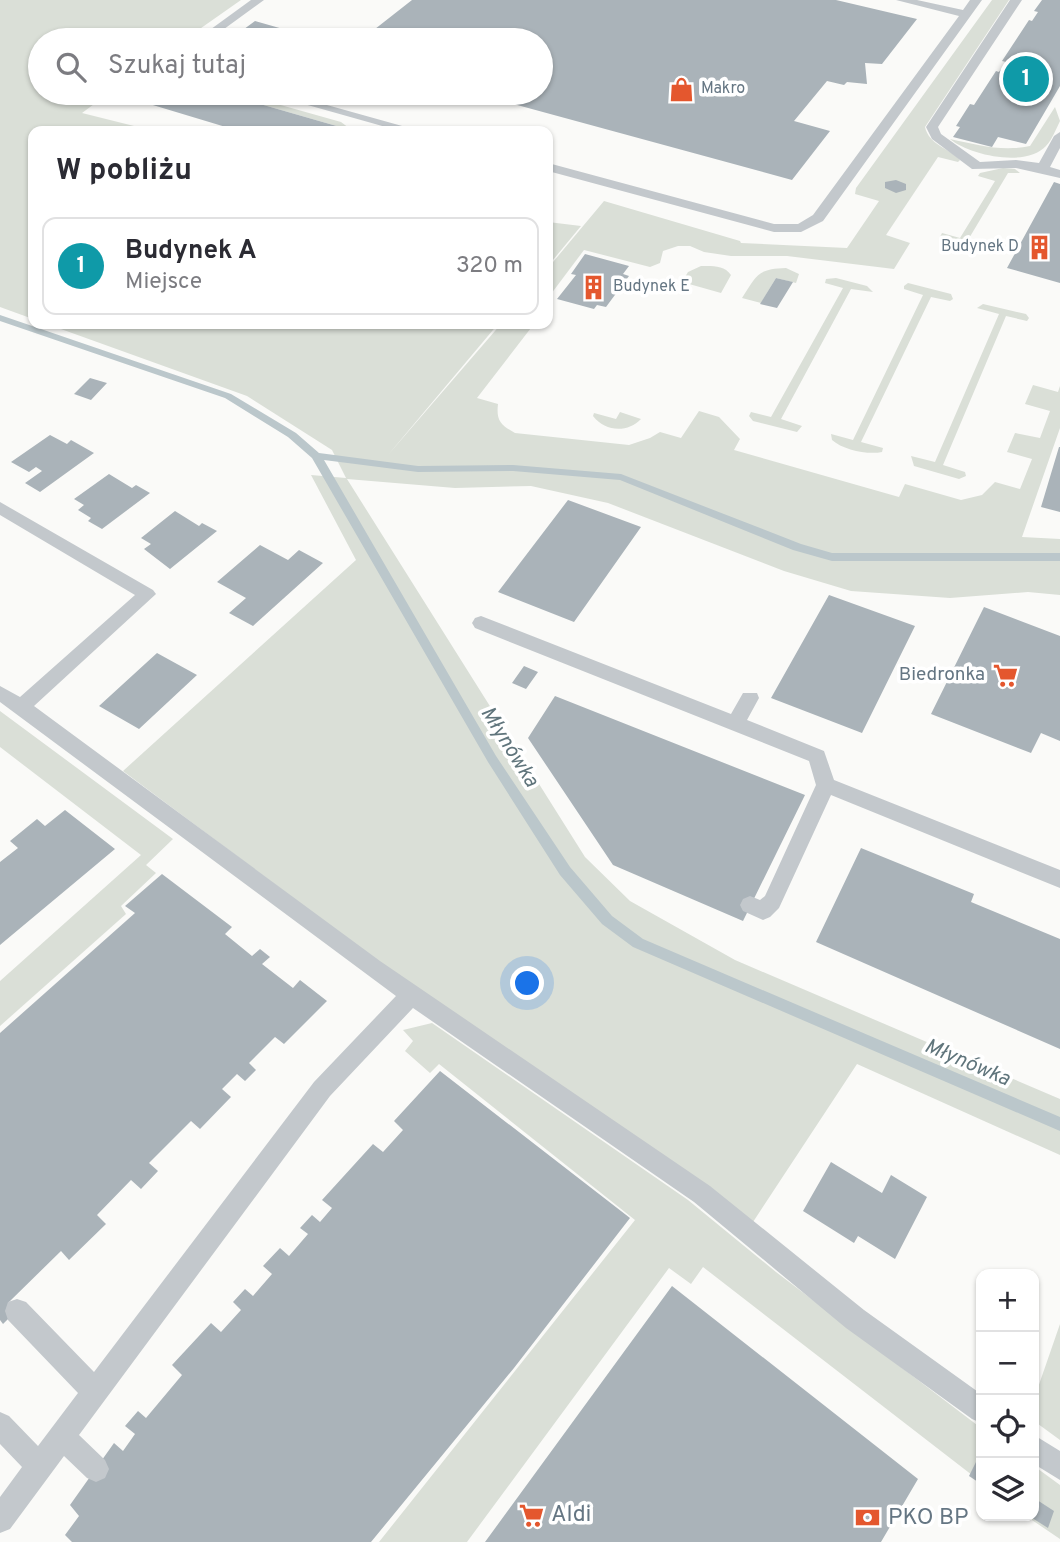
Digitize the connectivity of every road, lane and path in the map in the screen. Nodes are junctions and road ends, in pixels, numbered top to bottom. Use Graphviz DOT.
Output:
graph roads {
  1 [pos="258,0"];
  2 [pos="901,0"];
  3 [pos="976,0"];
  4 [pos="1016,0"];
  5 [pos="965,14"];
  6 [pos="219,28"];
  7 [pos="316,105"];
  8 [pos="395,126"];
  9 [pos="1060,136"];
  10 [pos="553,168"];
  11 [pos="1042,169"];
  12 [pos="1060,174"];
  13 [pos="0,508"];
  14 [pos="481,623"];
  15 [pos="0,693"];
  16 [pos="750,698"];
  17 [pos="22,707"];
  18 [pos="735,724"];
  19 [pos="826,785"];
  20 [pos="1060,879"];
  21 [pos="750,905"];
  22 [pos="411,995"];
  23 [pos="17,1311"];
  24 [pos="95,1392"];
  25 [pos="976,1406"];
  26 [pos="0,1425"];
  27 [pos="62,1436"];
  28 [pos="1039,1452"];
  29 [pos="40,1467"];
  30 [pos="1060,1467"];
  31 [pos="96,1469"];
  32 [pos="0,1519"];
  1 -- 6 [label="lane"];
  2 -- 5 [label="lane"];
  3 -- 5 [label="lane"];
  4 -- 11 [label="lane"];
  5 -- 10 [label="lane"];
  7 -- 8 [label="lane"];
  9 -- 11 [label="lane"];
  11 -- 12 [label="lane"];
  13 -- 17 [label="lane"];
  14 -- 18 [label="lane"];
  15 -- 17 [label="lane"];
  16 -- 18 [label="lane"];
  17 -- 22 [label="lane"];
  18 -- 19 [label="lane"];
  19 -- 20 [label="lane"];
  19 -- 21 [label="lane"];
  22 -- 24 [label="lane"];
  22 -- 25 [label="lane"];
  23 -- 24 [label="lane"];
  24 -- 27 [label="lane"];
  26 -- 29 [label="lane"];
  27 -- 29 [label="lane"];
  27 -- 31 [label="lane"];
  28 -- 30 [label="lane"];
  29 -- 32 [label="lane"];
}
